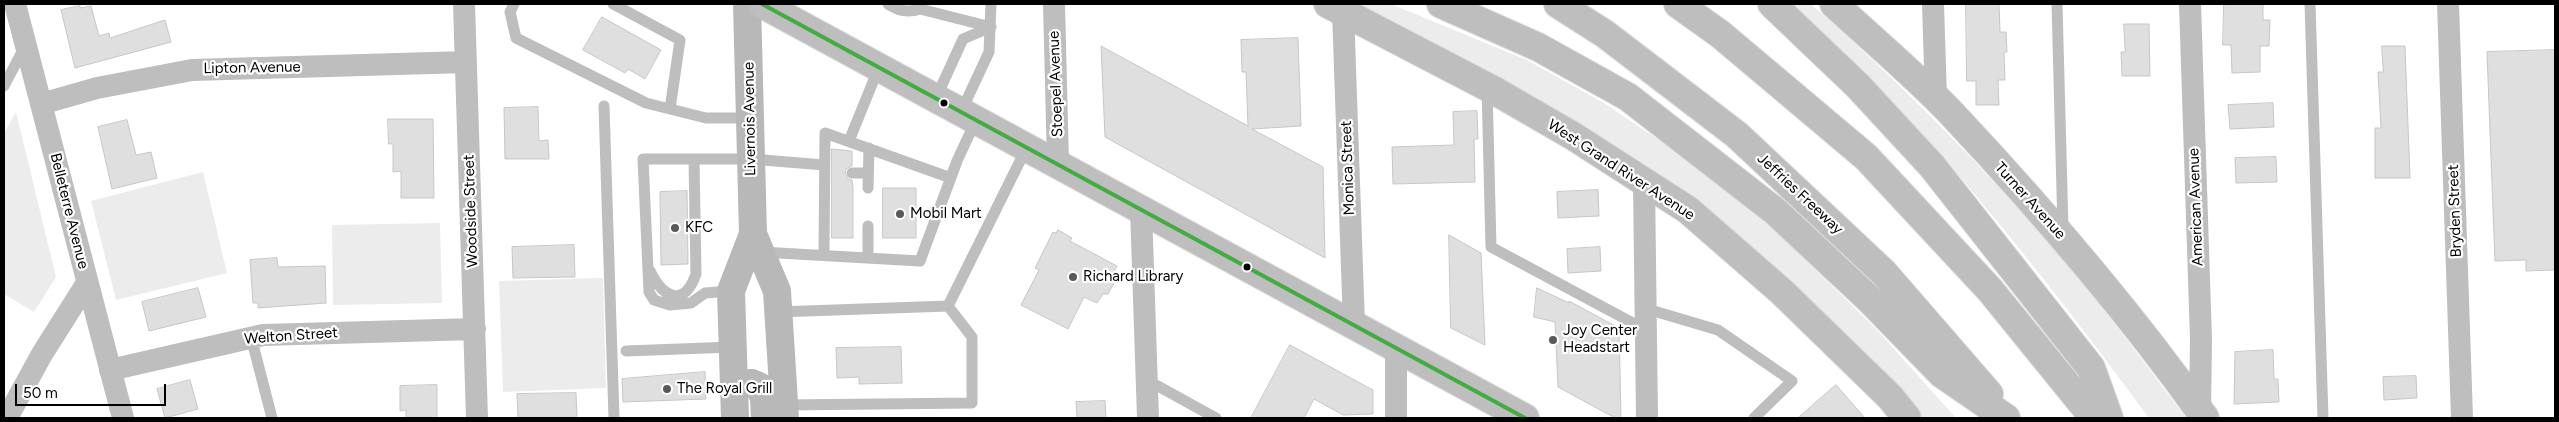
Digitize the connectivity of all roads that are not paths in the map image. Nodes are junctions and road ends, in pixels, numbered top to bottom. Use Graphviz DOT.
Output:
graph roads {
  1 [pos="15,4"];
  2 [pos="464,4"];
  3 [pos="514,4"];
  4 [pos="613,4"];
  5 [pos="747,4"];
  6 [pos="762,4"];
  7 [pos="888,4"];
  8 [pos="991,4"];
  9 [pos="1054,4"];
  10 [pos="1441,4"];
  11 [pos="1558,4"];
  12 [pos="1678,4"];
  13 [pos="1772,4"];
  14 [pos="1834,4"];
  15 [pos="1932,4"];
  16 [pos="2057,4"];
  17 [pos="2190,4"];
  18 [pos="2310,4"];
  19 [pos="2448,4"];
  20 [pos="1336,8"];
  21 [pos="991,27"];
  22 [pos="26,45"];
  23 [pos="466,62"];
  24 [pos="879,67"];
  25 [pos="4,86"];
  26 [pos="1487,87"];
  27 [pos="936,99"];
  28 [pos="1936,99"];
  29 [pos="42,104"];
  30 [pos="604,106"];
  31 [pos="670,109"];
  32 [pos="968,116"];
  33 [pos="750,118"];
  34 [pos="849,142"];
  35 [pos="869,148"];
  36 [pos="1027,148"];
  37 [pos="751,158"];
  38 [pos="694,159"];
  39 [pos="1058,164"];
  40 [pos="826,171"];
  41 [pos="852,173"];
  42 [pos="868,173"];
  43 [pos="951,178"];
  44 [pos="1644,182"];
  45 [pos="868,188"];
  46 [pos="1141,209"];
  47 [pos="868,226"];
  48 [pos="2063,238"];
  49 [pos="757,243"];
  50 [pos="824,254"];
  51 [pos="868,257"];
  52 [pos="647,266"];
  53 [pos="87,283"];
  54 [pos="731,291"];
  55 [pos="948,306"];
  56 [pos="778,312"];
  57 [pos="1646,319"];
  58 [pos="1354,325"];
  59 [pos="475,329"];
  60 [pos="251,337"];
  61 [pos="733,347"];
  62 [pos="1396,349"];
  63 [pos="626,351"];
  64 [pos="110,370"];
  65 [pos="1146,380"];
  66 [pos="734,384"];
  67 [pos="778,414"];
  68 [pos="2203,415"];
  69 [pos="7,418"];
  70 [pos="122,418"];
  71 [pos="272,418"];
  72 [pos="477,418"];
  73 [pos="614,418"];
  74 [pos="735,418"];
  75 [pos="1148,418"];
  76 [pos="1216,418"];
  77 [pos="1396,418"];
  78 [pos="1525,418"];
  79 [pos="1647,418"];
  80 [pos="1754,418"];
  81 [pos="1907,418"];
  82 [pos="2006,418"];
  83 [pos="2010,418"];
  84 [pos="2094,418"];
  85 [pos="2109,418"];
  86 [pos="2323,418"];
  87 [pos="2462,418"];
  1 -- 22 [label="street, Belleterre Avenue"];
  2 -- 23 [label="street, Woodside Street"];
  3 -- 31 [label="lane"];
  4 -- 31 [label="lane"];
  5 -- 33 [label="main road, Livernois Avenue"];
  6 -- 24 [label="main road"];
  7 -- 21 [label="lane"];
  8 -- 21 [label="lane"];
  9 -- 39 [label="street, Stoepel Avenue"];
  10 -- 82 [label="main road"];
  11 -- 83 [label="main road, Jeffries Freeway"];
  12 -- 84 [label="main road"];
  13 -- 85 [label="main road"];
  14 -- 28 [label="main road, Turner Avenue"];
  15 -- 28 [label="street"];
  16 -- 48 [label="lane"];
  17 -- 68 [label="street, American Avenue"];
  18 -- 86 [label="lane"];
  19 -- 87 [label="street, Bryden Street"];
  20 -- 26 [label="main road, West Grand River Avenue"];
  20 -- 58 [label="street, Monica Street"];
  21 -- 27 [label="lane"];
  21 -- 32 [label="lane"];
  22 -- 25 [label="lane"];
  22 -- 29 [label="street, Belleterre Avenue"];
  23 -- 29 [label="street, Lipton Avenue"];
  23 -- 59 [label="street, Woodside Street"];
  24 -- 27 [label="main road"];
  24 -- 34 [label="lane"];
  26 -- 44 [label="main road, West Grand River Avenue"];
  26 -- 57 [label="lane"];
  27 -- 32 [label="main road"];
  28 -- 48 [label="main road, Turner Avenue"];
  29 -- 53 [label="street, Belleterre Avenue"];
  30 -- 73 [label="lane"];
  31 -- 33 [label="lane"];
  32 -- 36 [label="main road"];
  32 -- 43 [label="lane"];
  33 -- 37 [label="main road, Livernois Avenue"];
  34 -- 35 [label="lane"];
  34 -- 40 [label="lane"];
  35 -- 42 [label="lane"];
  35 -- 43 [label="lane"];
  36 -- 39 [label="main road"];
  36 -- 55 [label="lane"];
  37 -- 38 [label="lane"];
  37 -- 40 [label="lane"];
  37 -- 49 [label="main road, Livernois Avenue"];
  38 -- 52 [label="lane"];
  38 -- 52 [label="lane"];
  39 -- 46 [label="main road"];
  40 -- 50 [label="lane"];
  41 -- 42 [label="lane"];
  42 -- 45 [label="lane"];
  43 -- 51 [label="lane"];
  44 -- 57 [label="street"];
  44 -- 81 [label="main road, West Grand River Avenue"];
  46 -- 58 [label="main road"];
  46 -- 65 [label="street"];
  47 -- 51 [label="lane"];
  48 -- 68 [label="main road, Turner Avenue"];
  49 -- 50 [label="lane"];
  49 -- 54 [label="main road, Livernois Avenue"];
  49 -- 56 [label="main road, Livernois Avenue"];
  50 -- 51 [label="lane"];
  52 -- 54 [label="lane"];
  53 -- 64 [label="street, Belleterre Avenue"];
  53 -- 69 [label="street"];
  54 -- 61 [label="main road, Livernois Avenue"];
  55 -- 56 [label="lane"];
  55 -- 67 [label="lane"];
  56 -- 67 [label="main road, Livernois Avenue"];
  57 -- 79 [label="street"];
  57 -- 80 [label="lane"];
  58 -- 62 [label="main road"];
  59 -- 60 [label="street, Welton Street"];
  59 -- 72 [label="street, Woodside Street"];
  60 -- 64 [label="street, Welton Street"];
  60 -- 71 [label="lane"];
  61 -- 63 [label="lane"];
  61 -- 66 [label="main road, Livernois Avenue"];
  62 -- 77 [label="street"];
  62 -- 78 [label="main road"];
  64 -- 70 [label="street, Belleterre Avenue"];
  65 -- 75 [label="street"];
  65 -- 76 [label="lane"];
  66 -- 67 [label="main road"];
  66 -- 74 [label="main road, Livernois Avenue"];
}
